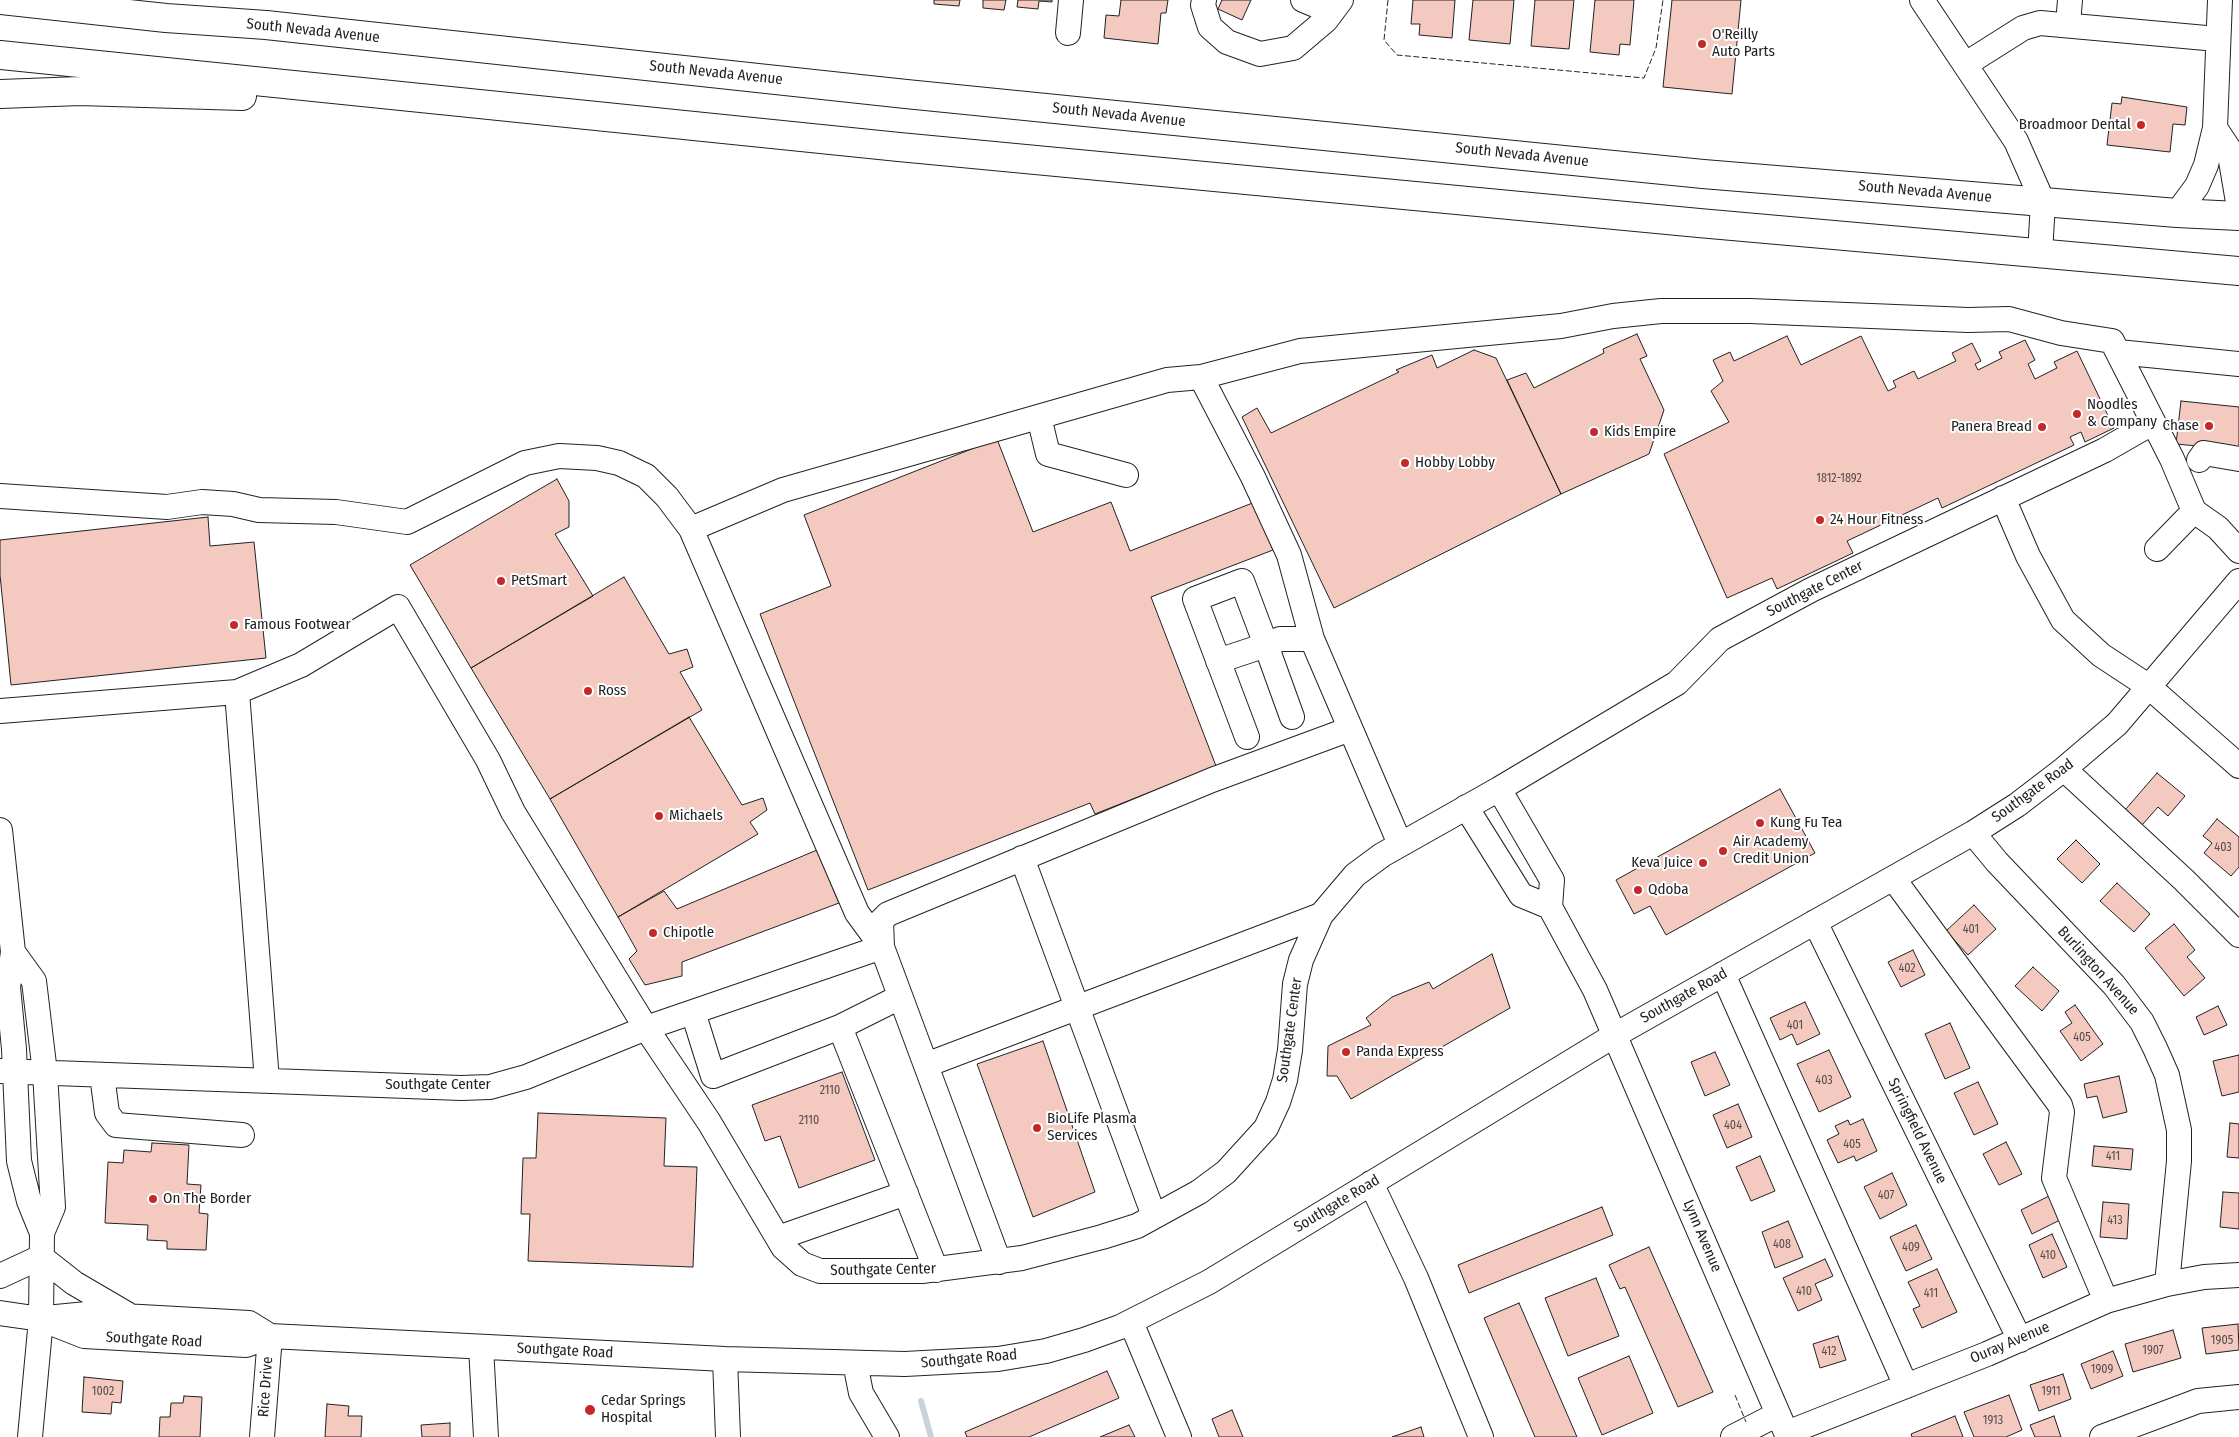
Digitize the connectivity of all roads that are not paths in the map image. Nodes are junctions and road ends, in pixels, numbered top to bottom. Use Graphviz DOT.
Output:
graph roads {
  1 [pos="0,0"];
  2 [pos="134,0"];
  3 [pos="1071,0"];
  4 [pos="1204,0"];
  5 [pos="1303,0"];
  6 [pos="1922,0"];
  7 [pos="2070,0"];
  8 [pos="2220,0"];
  9 [pos="1337,6"];
  10 [pos="2068,24"];
  11 [pos="266,25"];
  12 [pos="1068,34"];
  13 [pos="2217,39"];
  14 [pos="0,55"];
  15 [pos="1966,64"];
  16 [pos="0,94"];
  17 [pos="538,109"];
  18 [pos="2215,128"];
  19 [pos="2043,202"];
  20 [pos="2239,208"];
  21 [pos="2177,213"];
  22 [pos="2239,216"];
  23 [pos="2040,254"];
  24 [pos="2239,271"];
  25 [pos="2118,352"];
  26 [pos="2239,364"];
  27 [pos="1201,377"];
  28 [pos="1039,417"];
  29 [pos="2152,424"];
  30 [pos="2172,459"];
  31 [pos="2239,459"];
  32 [pos="2199,460"];
  33 [pos="2239,467"];
  34 [pos="1126,475"];
  35 [pos="0,496"];
  36 [pos="2003,498"];
  37 [pos="2194,511"];
  38 [pos="691,529"];
  39 [pos="2157,549"];
  40 [pos="2239,551"];
  41 [pos="2239,581"];
  42 [pos="1312,639"];
  43 [pos="1266,645"];
  44 [pos="1218,661"];
  45 [pos="2148,686"];
  46 [pos="237,692"];
  47 [pos="0,711"];
  48 [pos="1292,717"];
  49 [pos="1350,729"];
  50 [pos="1247,737"];
  51 [pos="2239,766"];
  52 [pos="2064,769"];
  53 [pos="1499,789"];
  54 [pos="1466,807"];
  55 [pos="0,830"];
  56 [pos="1972,833"];
  57 [pos="1400,844"];
  58 [pos="1022,858"];
  59 [pos="1893,878"];
  60 [pos="1550,907"];
  61 [pos="1321,915"];
  62 [pos="1815,922"];
  63 [pos="2239,935"];
  64 [pos="882,947"];
  65 [pos="13,952"];
  66 [pos="1723,974"];
  67 [pos="900,997"];
  68 [pos="1077,1008"];
  69 [pos="693,1012"];
  70 [pos="840,1027"];
  71 [pos="646,1028"];
  72 [pos="1615,1034"];
  73 [pos="926,1065"];
  74 [pos="7,1071"];
  75 [pos="45,1073"];
  76 [pos="102,1075"];
  77 [pos="267,1081"];
  78 [pos="242,1135"];
  79 [pos="1371,1183"];
  80 [pos="906,1193"];
  81 [pos="1154,1216"];
  82 [pos="42,1233"];
  83 [pos="778,1238"];
  84 [pos="41,1257"];
  85 [pos="999,1262"];
  86 [pos="936,1270"];
  87 [pos="2239,1275"];
  88 [pos="0,1276"];
  89 [pos="2167,1284"];
  90 [pos="2106,1300"];
  91 [pos="0,1313"];
  92 [pos="130,1316"];
  93 [pos="41,1319"];
  94 [pos="1131,1322"];
  95 [pos="270,1336"];
  96 [pos="2020,1340"];
  97 [pos="481,1346"];
  98 [pos="725,1359"];
  99 [pos="855,1363"];
  100 [pos="1906,1386"];
  101 [pos="2239,1397"];
  102 [pos="1784,1428"];
  103 [pos="30,1437"];
  104 [pos="262,1437"];
  105 [pos="486,1437"];
  106 [pos="728,1437"];
  107 [pos="887,1437"];
  108 [pos="1179,1437"];
  109 [pos="1481,1437"];
  110 [pos="1733,1437"];
  111 [pos="2102,1437"];
  1 -- 11 [label="highway, South Nevada Avenue"];
  2 -- 11 [label="highway"];
  3 -- 12 [label="street"];
  4 -- 9 [label="street"];
  5 -- 9 [label="street"];
  6 -- 15 [label="street"];
  7 -- 10 [label="street"];
  8 -- 13 [label="street"];
  10 -- 13 [label="street"];
  10 -- 15 [label="street"];
  11 -- 19 [label="highway, South Nevada Avenue"];
  13 -- 18 [label="street"];
  14 -- 17 [label="highway"];
  15 -- 19 [label="street"];
  16 -- 17 [label="highway"];
  17 -- 23 [label="highway"];
  18 -- 20 [label="street"];
  18 -- 21 [label="street"];
  19 -- 21 [label="highway, South Nevada Avenue"];
  19 -- 23 [label="street"];
  21 -- 22 [label="highway, South Nevada Avenue"];
  23 -- 24 [label="highway"];
  25 -- 26 [label="street"];
  25 -- 27 [label="street"];
  25 -- 29 [label="street"];
  27 -- 28 [label="street"];
  27 -- 42 [label="street"];
  28 -- 34 [label="street"];
  28 -- 38 [label="street"];
  29 -- 30 [label="street"];
  29 -- 36 [label="street, Southgate Center"];
  30 -- 32 [label="street"];
  30 -- 37 [label="street"];
  31 -- 32 [label="street"];
  32 -- 33 [label="street"];
  35 -- 38 [label="street"];
  36 -- 45 [label="street"];
  36 -- 53 [label="street, Southgate Center"];
  37 -- 39 [label="street"];
  37 -- 40 [label="street"];
  38 -- 64 [label="street"];
  41 -- 45 [label="street, Southgate Road"];
  42 -- 43 [label="street"];
  42 -- 49 [label="street"];
  43 -- 44 [label="street"];
  43 -- 44 [label="street"];
  43 -- 48 [label="street"];
  44 -- 50 [label="street"];
  45 -- 51 [label="street"];
  45 -- 52 [label="street, Southgate Road"];
  46 -- 47 [label="street"];
  46 -- 71 [label="street"];
  46 -- 77 [label="street"];
  49 -- 57 [label="street"];
  49 -- 58 [label="street"];
  52 -- 56 [label="street, Southgate Road"];
  52 -- 63 [label="street"];
  53 -- 54 [label="street, Southgate Center"];
  53 -- 60 [label="street"];
  54 -- 57 [label="street, Southgate Center"];
  54 -- 60 [label="street"];
  55 -- 65 [label="street"];
  56 -- 59 [label="street, Southgate Road"];
  56 -- 89 [label="street, Burlington Avenue"];
  57 -- 61 [label="street, Southgate Center"];
  58 -- 64 [label="street"];
  58 -- 68 [label="street"];
  59 -- 62 [label="street, Southgate Road"];
  59 -- 90 [label="street"];
  60 -- 72 [label="street"];
  61 -- 68 [label="street"];
  61 -- 81 [label="street, Southgate Center"];
  62 -- 66 [label="street, Southgate Road"];
  62 -- 96 [label="street, Springfield Avenue"];
  64 -- 67 [label="street"];
  64 -- 69 [label="street"];
  65 -- 74 [label="street"];
  65 -- 75 [label="street"];
  66 -- 72 [label="street, Southgate Road"];
  66 -- 100 [label="street"];
  67 -- 70 [label="street"];
  67 -- 73 [label="street"];
  68 -- 73 [label="street"];
  68 -- 81 [label="street"];
  69 -- 70 [label="street"];
  69 -- 71 [label="street"];
  70 -- 80 [label="street"];
  71 -- 77 [label="street, Southgate Center"];
  71 -- 83 [label="street, Southgate Center"];
  72 -- 79 [label="street, Southgate Road"];
  72 -- 102 [label="street, Lynn Avenue"];
  73 -- 85 [label="street"];
  74 -- 75 [label="street, Southgate Center"];
  74 -- 82 [label="street"];
  75 -- 76 [label="street, Southgate Center"];
  75 -- 82 [label="street"];
  76 -- 77 [label="street, Southgate Center"];
  76 -- 78 [label="street"];
  79 -- 94 [label="street, Southgate Road"];
  79 -- 109 [label="street"];
  80 -- 83 [label="street"];
  80 -- 86 [label="street"];
  81 -- 85 [label="street, Southgate Center"];
  82 -- 84 [label="street"];
  83 -- 86 [label="street, Southgate Center"];
  84 -- 88 [label="street"];
  84 -- 92 [label="street"];
  84 -- 93 [label="street"];
  85 -- 86 [label="street, Southgate Center"];
  87 -- 89 [label="street, Ouray Avenue"];
  89 -- 90 [label="street, Ouray Avenue"];
  90 -- 96 [label="street, Ouray Avenue"];
  91 -- 93 [label="street, Southgate Road"];
  92 -- 93 [label="street, Southgate Road"];
  92 -- 95 [label="street, Southgate Road"];
  93 -- 95 [label="street, Southgate Road"];
  93 -- 103 [label="street"];
  94 -- 99 [label="street, Southgate Road"];
  94 -- 108 [label="street"];
  95 -- 97 [label="street, Southgate Road"];
  95 -- 104 [label="street, Rice Drive"];
  96 -- 100 [label="street, Ouray Avenue"];
  97 -- 98 [label="street, Southgate Road"];
  97 -- 105 [label="street"];
  98 -- 99 [label="street, Southgate Road"];
  98 -- 106 [label="street"];
  99 -- 107 [label="street"];
  100 -- 102 [label="street, Ouray Avenue"];
  101 -- 111 [label="street"];
  102 -- 110 [label="street, Ouray Avenue"];
}
